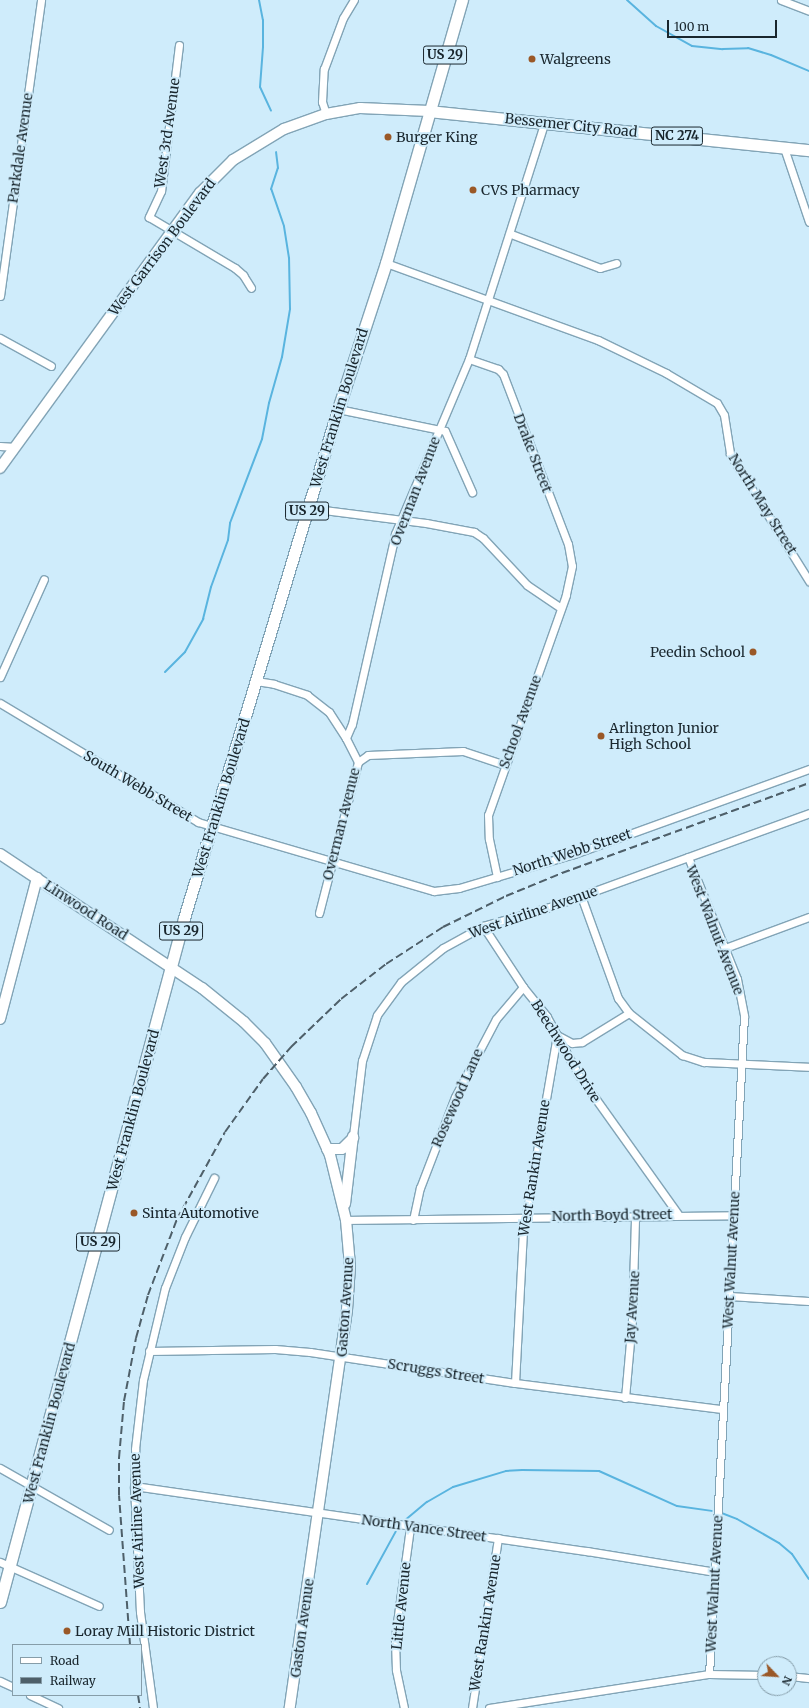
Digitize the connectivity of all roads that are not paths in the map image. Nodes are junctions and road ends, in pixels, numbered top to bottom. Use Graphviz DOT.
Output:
graph roads {
  1 [pos="41,0"];
  2 [pos="354,0"];
  3 [pos="462,0"];
  4 [pos="781,0"];
  5 [pos="809,11"];
  6 [pos="179,44"];
  7 [pos="429,111"];
  8 [pos="326,114"];
  9 [pos="545,122"];
  10 [pos="784,148"];
  11 [pos="809,150"];
  12 [pos="809,222"];
  13 [pos="171,231"];
  14 [pos="511,234"];
  15 [pos="386,263"];
  16 [pos="616,263"];
  17 [pos="251,288"];
  18 [pos="0,296"];
  19 [pos="489,300"];
  20 [pos="0,338"];
  21 [pos="469,359"];
  22 [pos="51,366"];
  23 [pos="338,409"];
  24 [pos="438,429"];
  25 [pos="0,446"];
  26 [pos="15,447"];
  27 [pos="0,468"];
  28 [pos="472,492"];
  29 [pos="308,508"];
  30 [pos="400,519"];
  31 [pos="572,569"];
  32 [pos="44,579"];
  33 [pos="809,581"];
  34 [pos="561,608"];
  35 [pos="0,677"];
  36 [pos="256,681"];
  37 [pos="0,703"];
  38 [pos="346,738"];
  39 [pos="358,762"];
  40 [pos="505,765"];
  41 [pos="809,770"];
  42 [pos="809,813"];
  43 [pos="212,827"];
  44 [pos="0,854"];
  45 [pos="688,857"];
  46 [pos="331,861"];
  47 [pos="497,876"];
  48 [pos="37,878"];
  49 [pos="581,896"];
  50 [pos="319,913"];
  51 [pos="809,916"];
  52 [pos="483,926"];
  53 [pos="725,948"];
  54 [pos="172,967"];
  55 [pos="523,987"];
  56 [pos="629,1014"];
  57 [pos="0,1019"];
  58 [pos="557,1036"];
  59 [pos="741,1063"];
  60 [pos="809,1067"];
  61 [pos="353,1136"];
  62 [pos="327,1149"];
  63 [pos="352,1151"];
  64 [pos="334,1167"];
  65 [pos="214,1178"];
  66 [pos="678,1214"];
  67 [pos="345,1215"];
  68 [pos="734,1215"];
  69 [pos="525,1217"];
  70 [pos="635,1217"];
  71 [pos="413,1220"];
  72 [pos="729,1296"];
  73 [pos="809,1301"];
  74 [pos="149,1351"];
  75 [pos="342,1357"];
  76 [pos="515,1383"];
  77 [pos="625,1398"];
  78 [pos="722,1409"];
  79 [pos="0,1468"];
  80 [pos="134,1486"];
  81 [pos="32,1487"];
  82 [pos="318,1513"];
  83 [pos="410,1527"];
  84 [pos="109,1530"];
  85 [pos="498,1538"];
  86 [pos="5,1565"];
  87 [pos="715,1572"];
  88 [pos="0,1602"];
  89 [pos="99,1606"];
  90 [pos="709,1674"];
  91 [pos="757,1674"];
  92 [pos="797,1677"];
  93 [pos="809,1678"];
  94 [pos="0,1681"];
  95 [pos="12,1687"];
  96 [pos="32,1696"];
  97 [pos="58,1708"];
  98 [pos="153,1708"];
  99 [pos="290,1708"];
  100 [pos="404,1708"];
  101 [pos="472,1708"];
  102 [pos="489,1708"];
  1 -- 18 [label="street, Parkdale Avenue"];
  2 -- 8 [label="street"];
  3 -- 7 [label="main road, West Franklin Boulevard / US 29"];
  4 -- 5 [label="street"];
  6 -- 13 [label="street, West 3rd Avenue"];
  7 -- 8 [label="main road, West Garrison Boulevard"];
  7 -- 9 [label="main road, Bessemer City Road / NC 274"];
  7 -- 15 [label="main road, West Franklin Boulevard / US 29"];
  8 -- 13 [label="main road, West Garrison Boulevard"];
  9 -- 10 [label="main road, Bessemer City Road / NC 274"];
  9 -- 14 [label="street, Overman Avenue"];
  10 -- 11 [label="main road, Bessemer City Road / NC 274"];
  10 -- 12 [label="street"];
  13 -- 17 [label="street"];
  13 -- 26 [label="main road, West Garrison Boulevard"];
  14 -- 16 [label="street"];
  14 -- 19 [label="street, Overman Avenue"];
  15 -- 19 [label="street"];
  15 -- 23 [label="main road, West Franklin Boulevard / US 29"];
  19 -- 21 [label="street, Overman Avenue"];
  19 -- 33 [label="street, North May Street"];
  20 -- 22 [label="street"];
  21 -- 24 [label="street, Overman Avenue"];
  21 -- 31 [label="street, Drake Street"];
  23 -- 24 [label="street"];
  23 -- 29 [label="main road, West Franklin Boulevard / US 29"];
  24 -- 28 [label="street"];
  24 -- 30 [label="street, Overman Avenue"];
  25 -- 26 [label="street"];
  26 -- 27 [label="main road, West Garrison Boulevard"];
  29 -- 30 [label="street"];
  29 -- 36 [label="main road, West Franklin Boulevard / US 29"];
  30 -- 34 [label="street"];
  30 -- 38 [label="street, Overman Avenue"];
  31 -- 34 [label="street, School Avenue"];
  32 -- 35 [label="street"];
  34 -- 40 [label="street, School Avenue"];
  36 -- 38 [label="street"];
  36 -- 43 [label="main road, West Franklin Boulevard / US 29"];
  37 -- 43 [label="street, South Webb Street"];
  38 -- 39 [label="street, Overman Avenue"];
  39 -- 40 [label="street"];
  39 -- 46 [label="street, Overman Avenue"];
  40 -- 47 [label="street, School Avenue"];
  41 -- 47 [label="street, North Webb Street"];
  42 -- 45 [label="street, West Airline Avenue"];
  43 -- 46 [label="street, South Webb Street"];
  43 -- 54 [label="main road, West Franklin Boulevard / US 29"];
  44 -- 48 [label="main road, Linwood Road"];
  45 -- 49 [label="street, West Airline Avenue"];
  45 -- 53 [label="street, West Walnut Avenue"];
  46 -- 47 [label="street, North Webb Street"];
  46 -- 50 [label="street, Overman Avenue"];
  48 -- 54 [label="main road, Linwood Road"];
  48 -- 57 [label="main road"];
  49 -- 52 [label="street, West Airline Avenue"];
  49 -- 56 [label="street"];
  51 -- 53 [label="street"];
  52 -- 55 [label="street, Beechwood Drive"];
  52 -- 61 [label="street, West Airline Avenue"];
  53 -- 59 [label="street, West Walnut Avenue"];
  54 -- 62 [label="main road, Gaston Avenue"];
  54 -- 81 [label="main road, West Franklin Boulevard / US 29"];
  55 -- 58 [label="street, Beechwood Drive"];
  55 -- 71 [label="street, Rosewood Lane"];
  56 -- 58 [label="street"];
  56 -- 59 [label="street"];
  58 -- 66 [label="street, Beechwood Drive"];
  58 -- 69 [label="street, West Rankin Avenue"];
  59 -- 60 [label="street"];
  59 -- 68 [label="street, West Walnut Avenue"];
  61 -- 62 [label="main road"];
  61 -- 63 [label="main road"];
  62 -- 64 [label="main road, Gaston Avenue"];
  63 -- 64 [label="main road"];
  63 -- 67 [label="main road"];
  64 -- 67 [label="main road, Gaston Avenue"];
  65 -- 74 [label="street, West Airline Avenue"];
  66 -- 68 [label="street, North Boyd Street"];
  66 -- 70 [label="street, North Boyd Street"];
  67 -- 71 [label="street, North Boyd Street"];
  67 -- 75 [label="main road, Gaston Avenue"];
  68 -- 72 [label="street, West Walnut Avenue"];
  69 -- 70 [label="street, North Boyd Street"];
  69 -- 71 [label="street, North Boyd Street"];
  69 -- 76 [label="street, West Rankin Avenue"];
  70 -- 77 [label="street, Jay Avenue"];
  72 -- 73 [label="street"];
  72 -- 78 [label="street, West Walnut Avenue"];
  74 -- 75 [label="street, Scruggs Street"];
  74 -- 80 [label="street, West Airline Avenue"];
  75 -- 76 [label="street, Scruggs Street"];
  75 -- 82 [label="main road, Gaston Avenue"];
  76 -- 77 [label="street, Scruggs Street"];
  77 -- 78 [label="street, Scruggs Street"];
  78 -- 87 [label="street, West Walnut Avenue"];
  79 -- 81 [label="street"];
  80 -- 82 [label="street, North Vance Street"];
  80 -- 98 [label="street, West Airline Avenue"];
  81 -- 84 [label="street"];
  81 -- 86 [label="main road, West Franklin Boulevard / US 29"];
  82 -- 83 [label="street, North Vance Street"];
  82 -- 99 [label="main road, Gaston Avenue"];
  83 -- 85 [label="street, North Vance Street"];
  83 -- 100 [label="street, Little Avenue"];
  85 -- 87 [label="street, North Vance Street"];
  85 -- 101 [label="street, West Rankin Avenue"];
  86 -- 88 [label="main road, West Franklin Boulevard / US 29"];
  86 -- 89 [label="street"];
  87 -- 90 [label="street, West Walnut Avenue"];
  90 -- 91 [label="street"];
  90 -- 102 [label="street"];
  92 -- 93 [label="street"];
  94 -- 95 [label="street"];
  96 -- 97 [label="street"];
}
